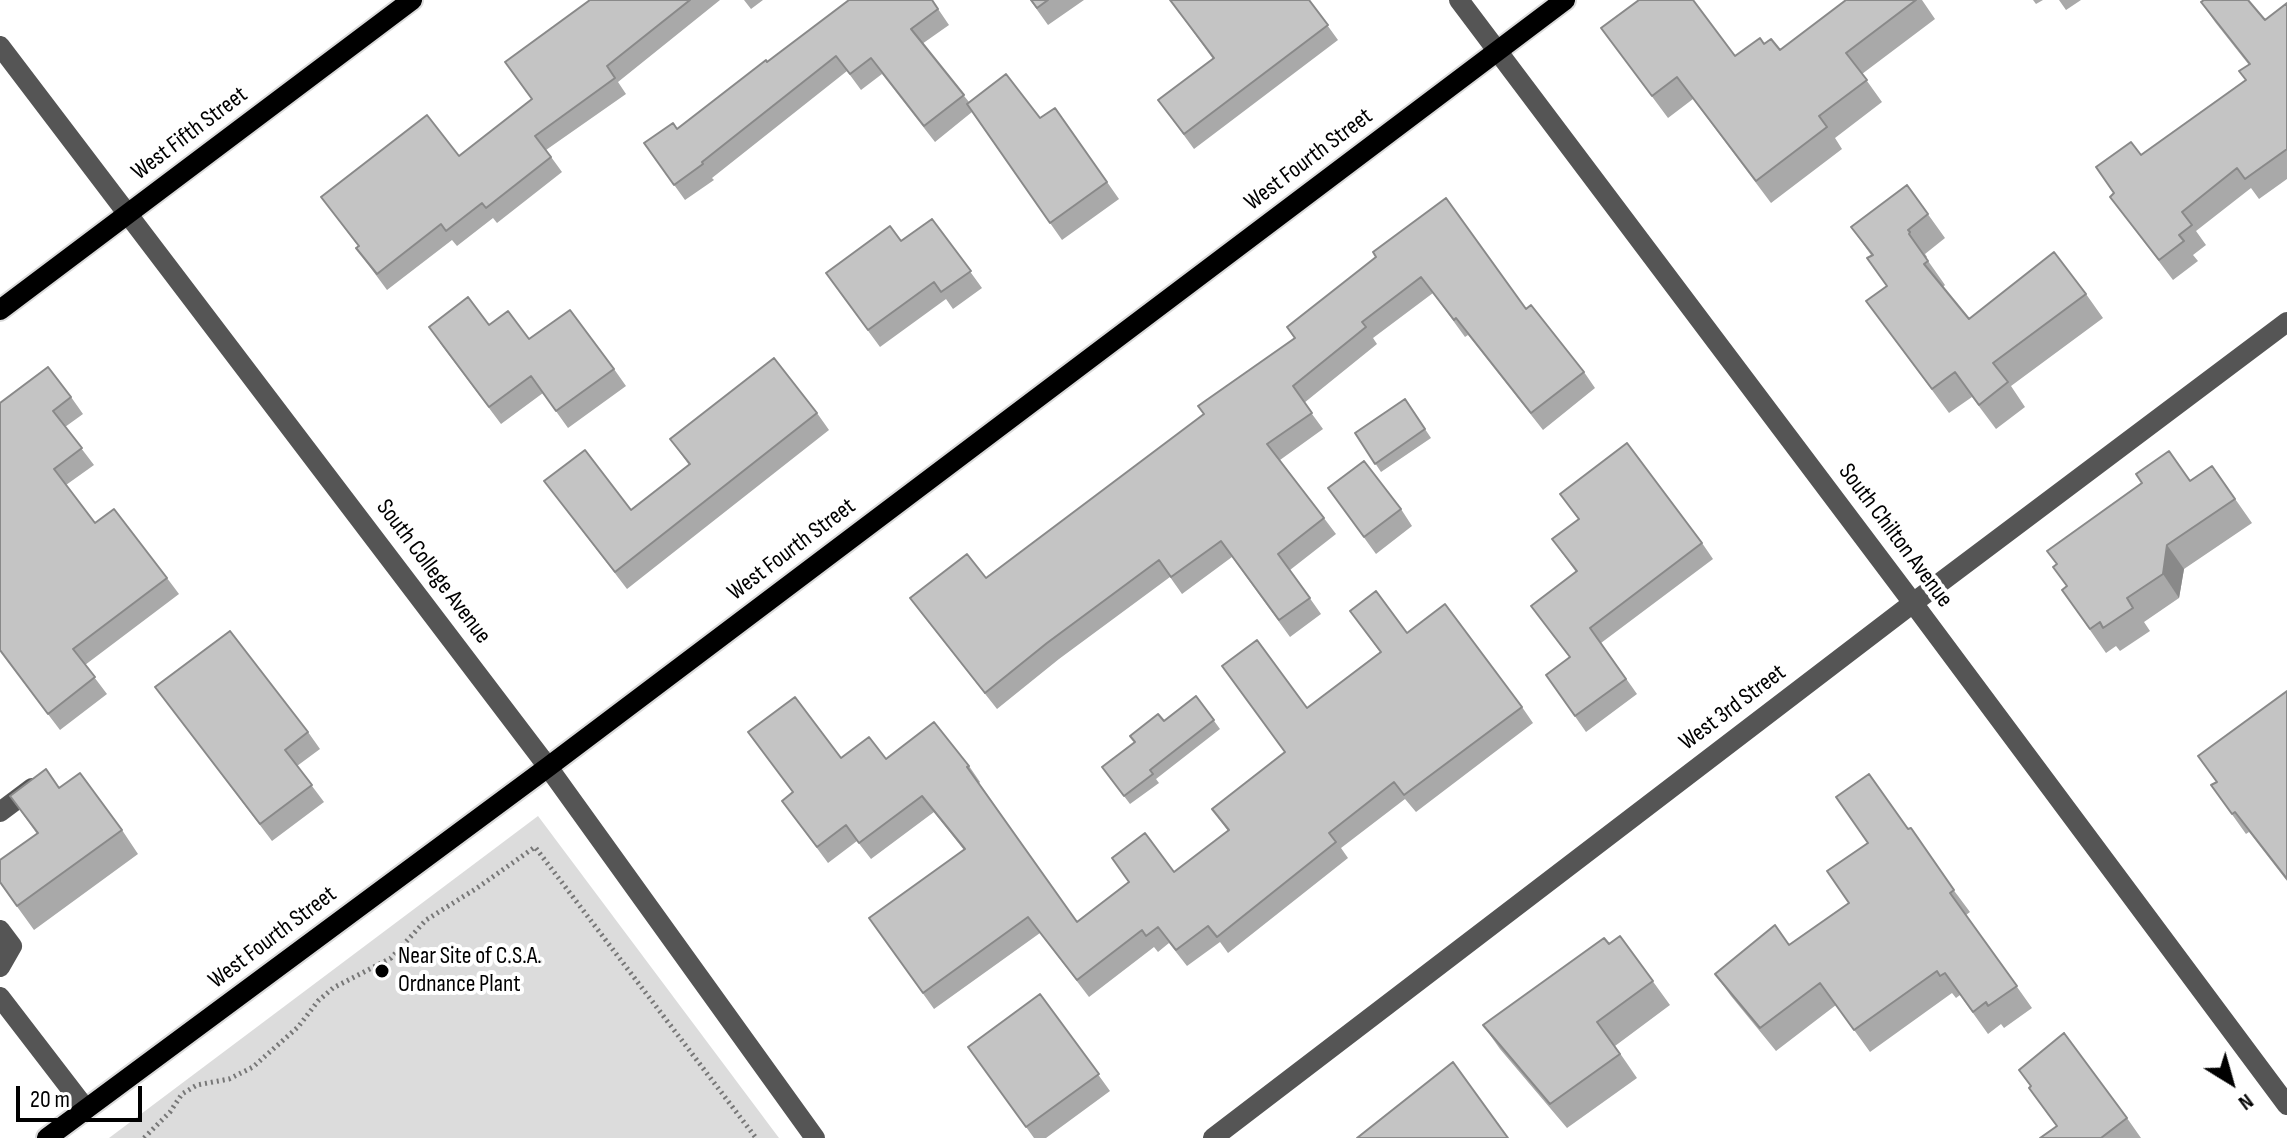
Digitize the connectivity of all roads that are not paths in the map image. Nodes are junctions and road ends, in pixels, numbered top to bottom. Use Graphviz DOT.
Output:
graph roads {
  1 [pos="412,0"];
  2 [pos="1459,0"];
  3 [pos="1565,0"];
  4 [pos="0,46"];
  5 [pos="1497,51"];
  6 [pos="128,213"];
  7 [pos="0,310"];
  8 [pos="2287,322"];
  9 [pos="1913,603"];
  10 [pos="548,767"];
  11 [pos="32,788"];
  12 [pos="0,812"];
  13 [pos="0,930"];
  14 [pos="0,967"];
  15 [pos="0,997"];
  16 [pos="2287,1105"];
  17 [pos="86,1109"];
  18 [pos="47,1138"];
  19 [pos="815,1138"];
  20 [pos="1213,1138"];
  1 -- 6 [label="main road, West Fifth Street"];
  2 -- 5 [label="street, South Chilton Avenue"];
  3 -- 5 [label="main road, West Fourth Street"];
  4 -- 6 [label="street, South College Avenue"];
  5 -- 9 [label="street, South Chilton Avenue"];
  5 -- 10 [label="main road, West Fourth Street"];
  6 -- 7 [label="main road, West Fifth Street"];
  6 -- 10 [label="street, South College Avenue"];
  8 -- 9 [label="street, West 3rd Street"];
  9 -- 16 [label="street, South Chilton Avenue"];
  9 -- 20 [label="street, West 3rd Street"];
  10 -- 17 [label="main road, West Fourth Street"];
  10 -- 19 [label="street, South College Avenue"];
  11 -- 12 [label="street"];
  13 -- 14 [label="street"];
  15 -- 17 [label="street"];
  17 -- 18 [label="main road, West Fourth Street"];
}
